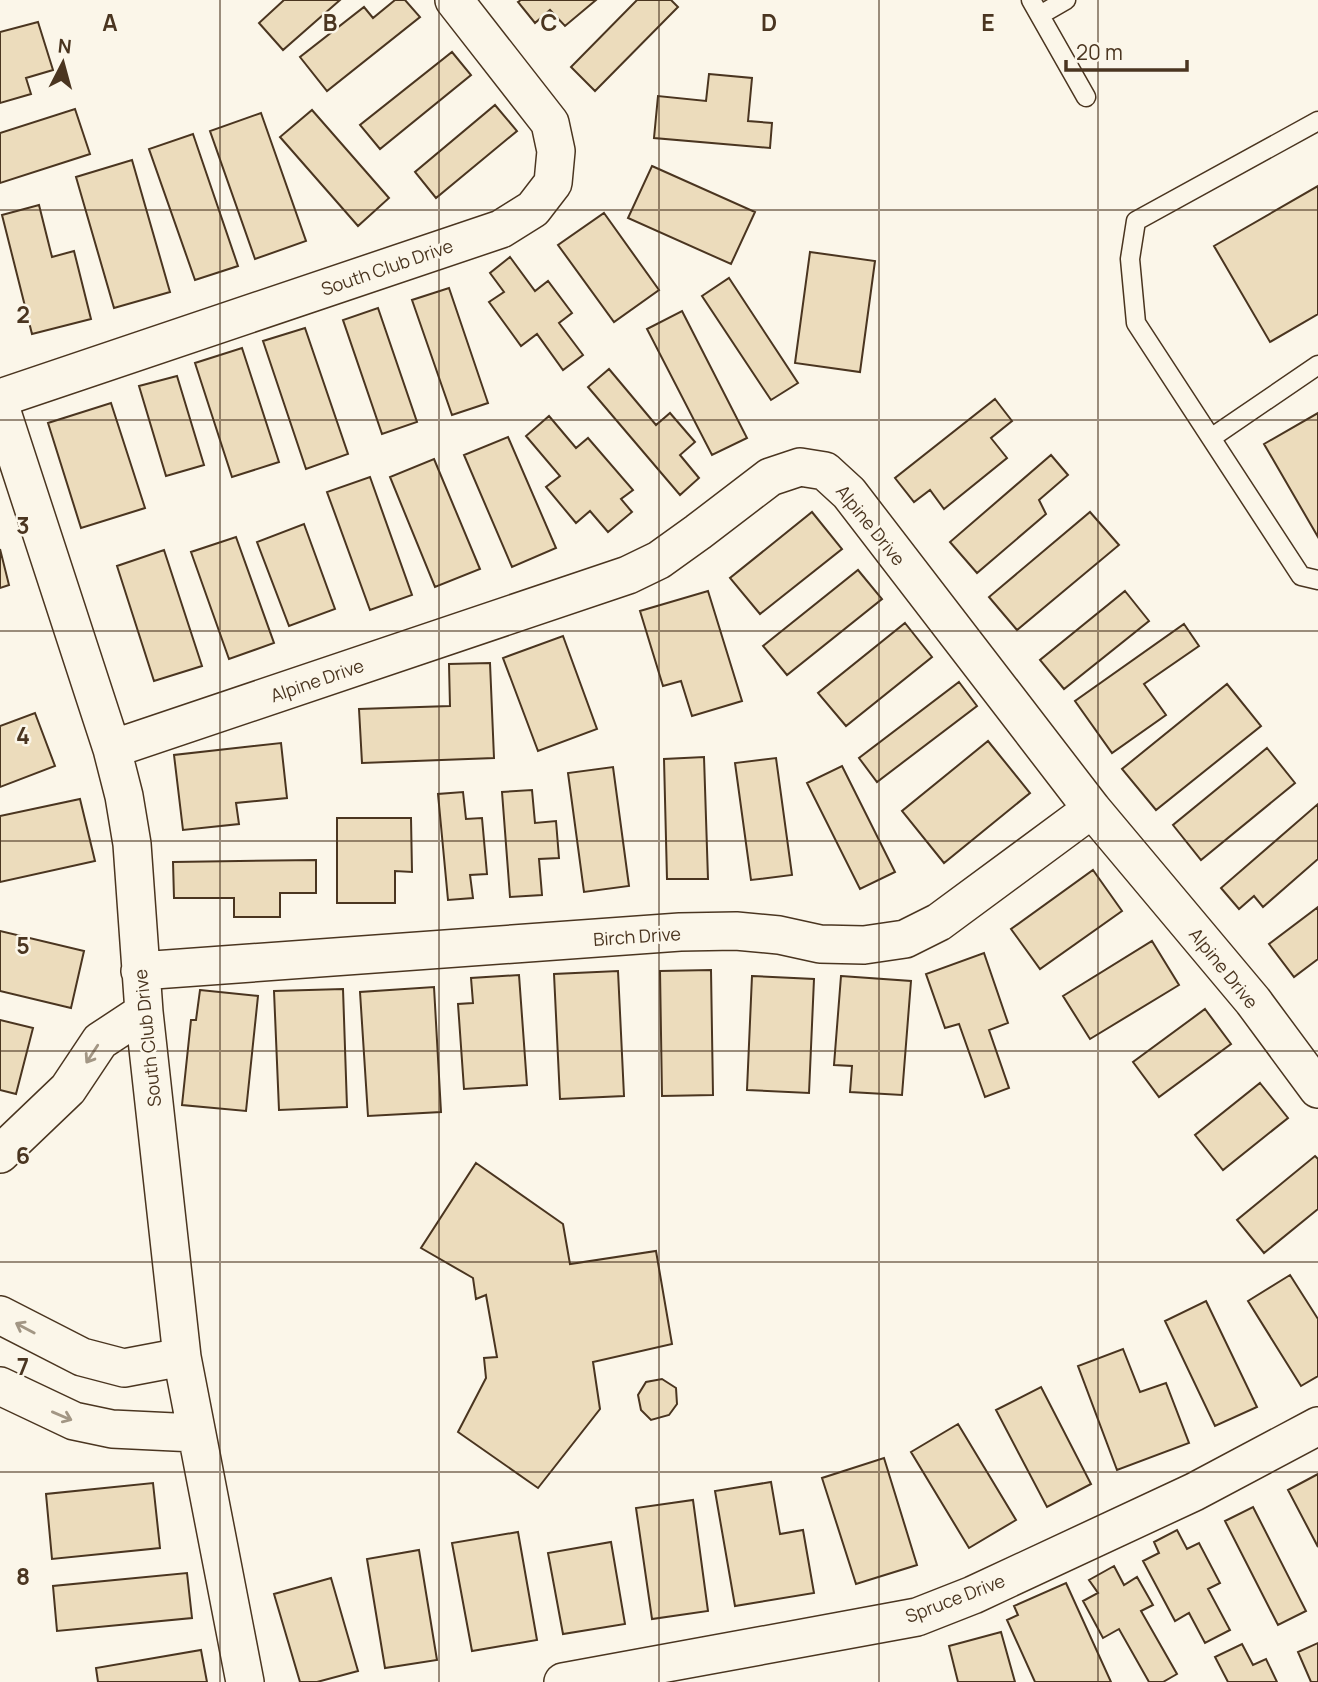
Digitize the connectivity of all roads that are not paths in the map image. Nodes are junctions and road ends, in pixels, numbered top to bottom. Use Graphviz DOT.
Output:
graph roads {
  1 [pos="454,0"];
  2 [pos="1066,0"];
  3 [pos="1035,7"];
  4 [pos="1086,97"];
  5 [pos="1318,121"];
  6 [pos="1318,365"];
  7 [pos="0,398"];
  8 [pos="0,406"];
  9 [pos="1211,438"];
  10 [pos="1318,580"];
  11 [pos="112,749"];
  12 [pos="1092,809"];
  13 [pos="141,971"];
  14 [pos="144,1012"];
  15 [pos="1318,1089"];
  16 [pos="0,1154"];
  17 [pos="0,1315"];
  18 [pos="182,1357"];
  19 [pos="0,1386"];
  20 [pos="1318,1426"];
  21 [pos="195,1433"];
  22 [pos="601,1679"];
  23 [pos="244,1682"];
  24 [pos="563,1682"];
  1 -- 7 [label="street, South Club Drive"];
  2 -- 3 [label="lane"];
  3 -- 4 [label="lane"];
  5 -- 9 [label="lane"];
  6 -- 9 [label="lane"];
  8 -- 11 [label="street, South Club Drive"];
  9 -- 10 [label="lane"];
  11 -- 12 [label="street, Alpine Drive"];
  11 -- 13 [label="street, South Club Drive"];
  12 -- 13 [label="street, Birch Drive"];
  12 -- 15 [label="street, Alpine Drive"];
  13 -- 14 [label="street, South Club Drive"];
  14 -- 16 [label="street, one-way"];
  14 -- 18 [label="street, South Club Drive"];
  18 -- 17 [label="street, one-way"];
  18 -- 21 [label="street, South Club Drive"];
  19 -- 21 [label="street, one-way"];
  20 -- 22 [label="street, Spruce Drive"];
  21 -- 23 [label="street, South Club Drive"];
  22 -- 24 [label="street, Spruce Drive"];
}
